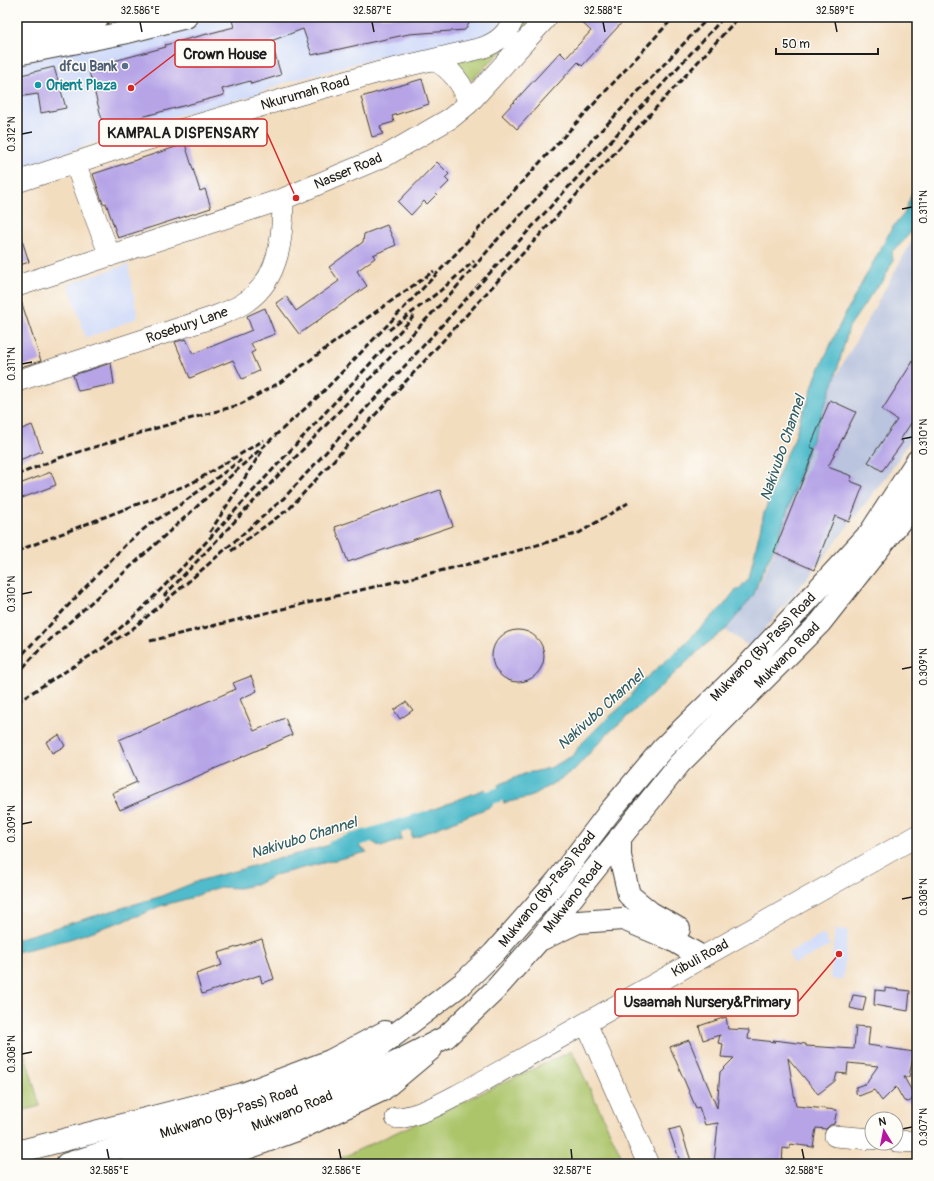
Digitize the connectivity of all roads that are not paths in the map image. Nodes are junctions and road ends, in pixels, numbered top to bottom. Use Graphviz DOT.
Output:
graph roads {
  1 [pos="98,17"];
  2 [pos="186,17"];
  3 [pos="514,17"];
  4 [pos="547,17"];
  5 [pos="17,33"];
  6 [pos="17,54"];
  7 [pos="434,60"];
  8 [pos="468,104"];
  9 [pos="75,163"];
  10 [pos="17,182"];
  11 [pos="283,199"];
  12 [pos="110,256"];
  13 [pos="17,286"];
  14 [pos="17,381"];
  15 [pos="917,461"];
  16 [pos="917,497"];
  17 [pos="917,836"];
  18 [pos="620,837"];
  19 [pos="540,939"];
  20 [pos="708,954"];
  21 [pos="427,1010"];
  22 [pos="586,1023"];
  23 [pos="446,1037"];
  24 [pos="396,1118"];
  25 [pos="835,1136"];
  26 [pos="864,1138"];
  27 [pos="904,1141"];
  28 [pos="917,1142"];
  29 [pos="17,1152"];
  30 [pos="67,1164"];
  31 [pos="131,1164"];
  32 [pos="197,1164"];
  33 [pos="648,1164"];
  1 -- 5 [label="main road"];
  2 -- 6 [label="main road"];
  3 -- 7 [label="street, Nkurumah Road"];
  4 -- 8 [label="street, Nasser Road"];
  7 -- 8 [label="street"];
  7 -- 9 [label="street, Nkurumah Road"];
  8 -- 11 [label="street, Nasser Road"];
  9 -- 10 [label="street, Nkurumah Road"];
  9 -- 12 [label="street"];
  11 -- 12 [label="street, Nasser Road"];
  11 -- 14 [label="street, Rosebury Lane"];
  12 -- 13 [label="street, Nasser Road"];
  15 -- 21 [label="main road, Mukwano (By-Pass) Road"];
  16 -- 18 [label="main road, Mukwano Road"];
  17 -- 20 [label="street, Kibuli Road"];
  18 -- 19 [label="main road, Mukwano Road"];
  18 -- 20 [label="main road"];
  19 -- 20 [label="main road"];
  19 -- 23 [label="main road, Mukwano Road"];
  20 -- 22 [label="street, Kibuli Road"];
  21 -- 29 [label="main road"];
  21 -- 30 [label="main road, Mukwano (By-Pass) Road"];
  22 -- 24 [label="street, Kibuli Road"];
  22 -- 33 [label="street"];
  23 -- 31 [label="main road, Mukwano Road"];
  23 -- 32 [label="main road"];
  25 -- 26 [label="street"];
  27 -- 28 [label="street"];
}
